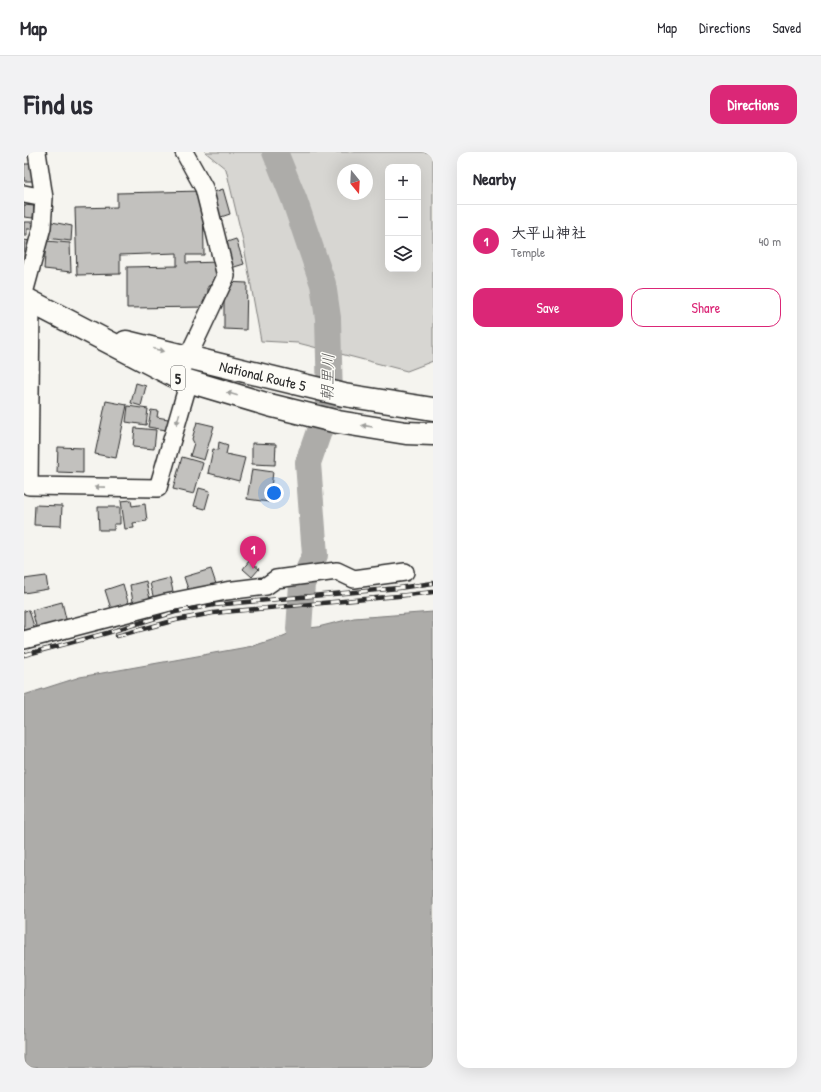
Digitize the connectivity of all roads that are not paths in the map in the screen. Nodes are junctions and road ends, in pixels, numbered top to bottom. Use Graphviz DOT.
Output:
graph roads {
  1 [pos="37,152"];
  2 [pos="184,152"];
  3 [pos="24,194"];
  4 [pos="44,198"];
  5 [pos="26,298"];
  6 [pos="94,335"];
  7 [pos="188,357"];
  8 [pos="184,380"];
  9 [pos="433,409"];
  10 [pos="433,434"];
  11 [pos="405,572"];
  12 [pos="24,640"];
  1 -- 4 [label="street"];
  2 -- 7 [label="street"];
  3 -- 4 [label="street"];
  4 -- 5 [label="street"];
  5 -- 6 [label="highway, 5"];
  8 -- 5 [label="street, one-way"];
  6 -- 7 [label="highway, National Route 5 / 5, one-way"];
  6 -- 8 [label="highway, 5"];
  7 -- 8 [label="street"];
  7 -- 9 [label="highway, National Route 5 / 5"];
  10 -- 8 [label="highway, 5, one-way"];
  11 -- 12 [label="street"];
}
